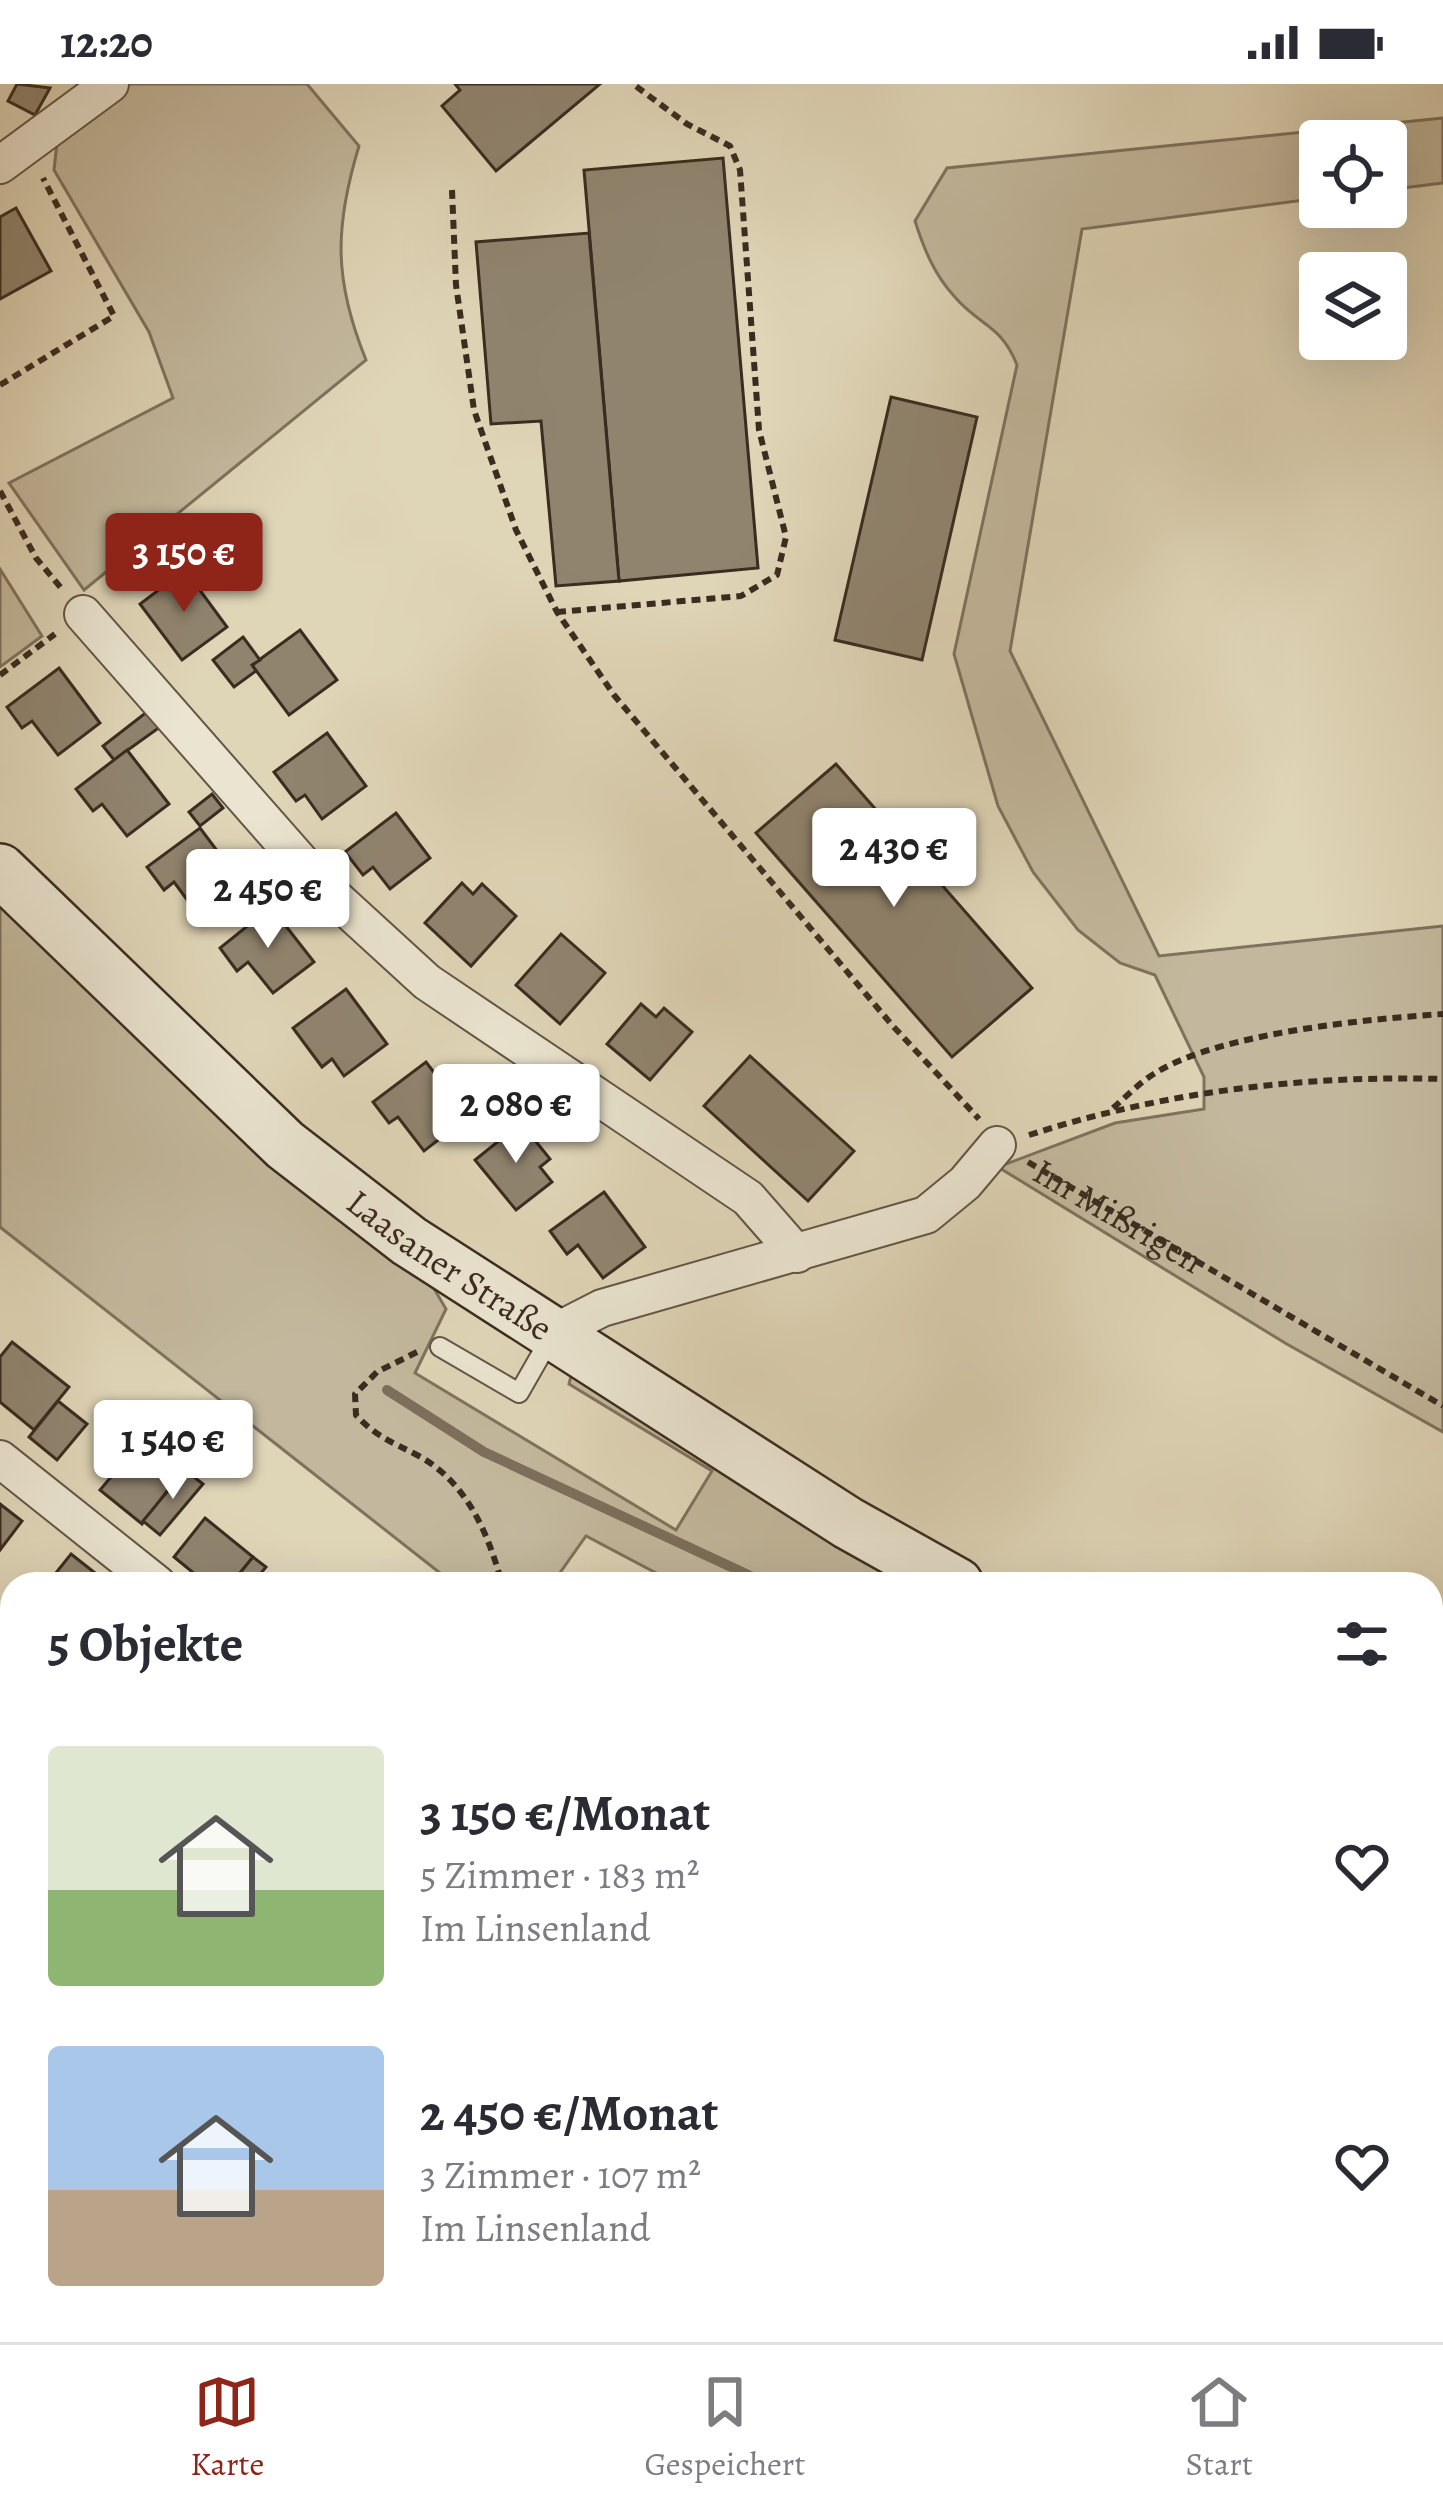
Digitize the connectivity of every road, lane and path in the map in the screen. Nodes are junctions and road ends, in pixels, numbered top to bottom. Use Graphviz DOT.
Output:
graph roads {
  1 [pos="110,84"];
  2 [pos="633,84"];
  3 [pos="14,156"];
  4 [pos="452,190"];
  5 [pos="0,385"];
  6 [pos="0,491"];
  7 [pos="36,558"];
  8 [pos="557,612"];
  9 [pos="83,614"];
  10 [pos="0,869"];
  11 [pos="1443,1014"];
  12 [pos="1443,1079"];
  13 [pos="969,1106"];
  14 [pos="1112,1109"];
  15 [pos="998,1145"];
  16 [pos="797,1253"];
  17 [pos="553,1333"];
  18 [pos="440,1347"];
  19 [pos="1443,1406"];
  20 [pos="0,1459"];
  21 [pos="142,1572"];
  22 [pos="497,1572"];
  23 [pos="936,1572"];
  1 -- 3 [label="street"];
  2 -- 8 [label="path"];
  3 -- 5 [label="path"];
  4 -- 8 [label="path"];
  6 -- 7 [label="path"];
  8 -- 13 [label="path"];
  9 -- 16 [label="street"];
  10 -- 17 [label="street, Laasaner Straße"];
  11 -- 14 [label="path"];
  12 -- 14 [label="path"];
  14 -- 15 [label="path"];
  15 -- 16 [label="street, Im Mißrigen"];
  15 -- 19 [label="path, Im Mißrigen"];
  16 -- 17 [label="street, Im Mißrigen"];
  17 -- 18 [label="lane"];
  17 -- 23 [label="street, Laasaner Straße"];
  18 -- 22 [label="path"];
  20 -- 21 [label="street"];
}
